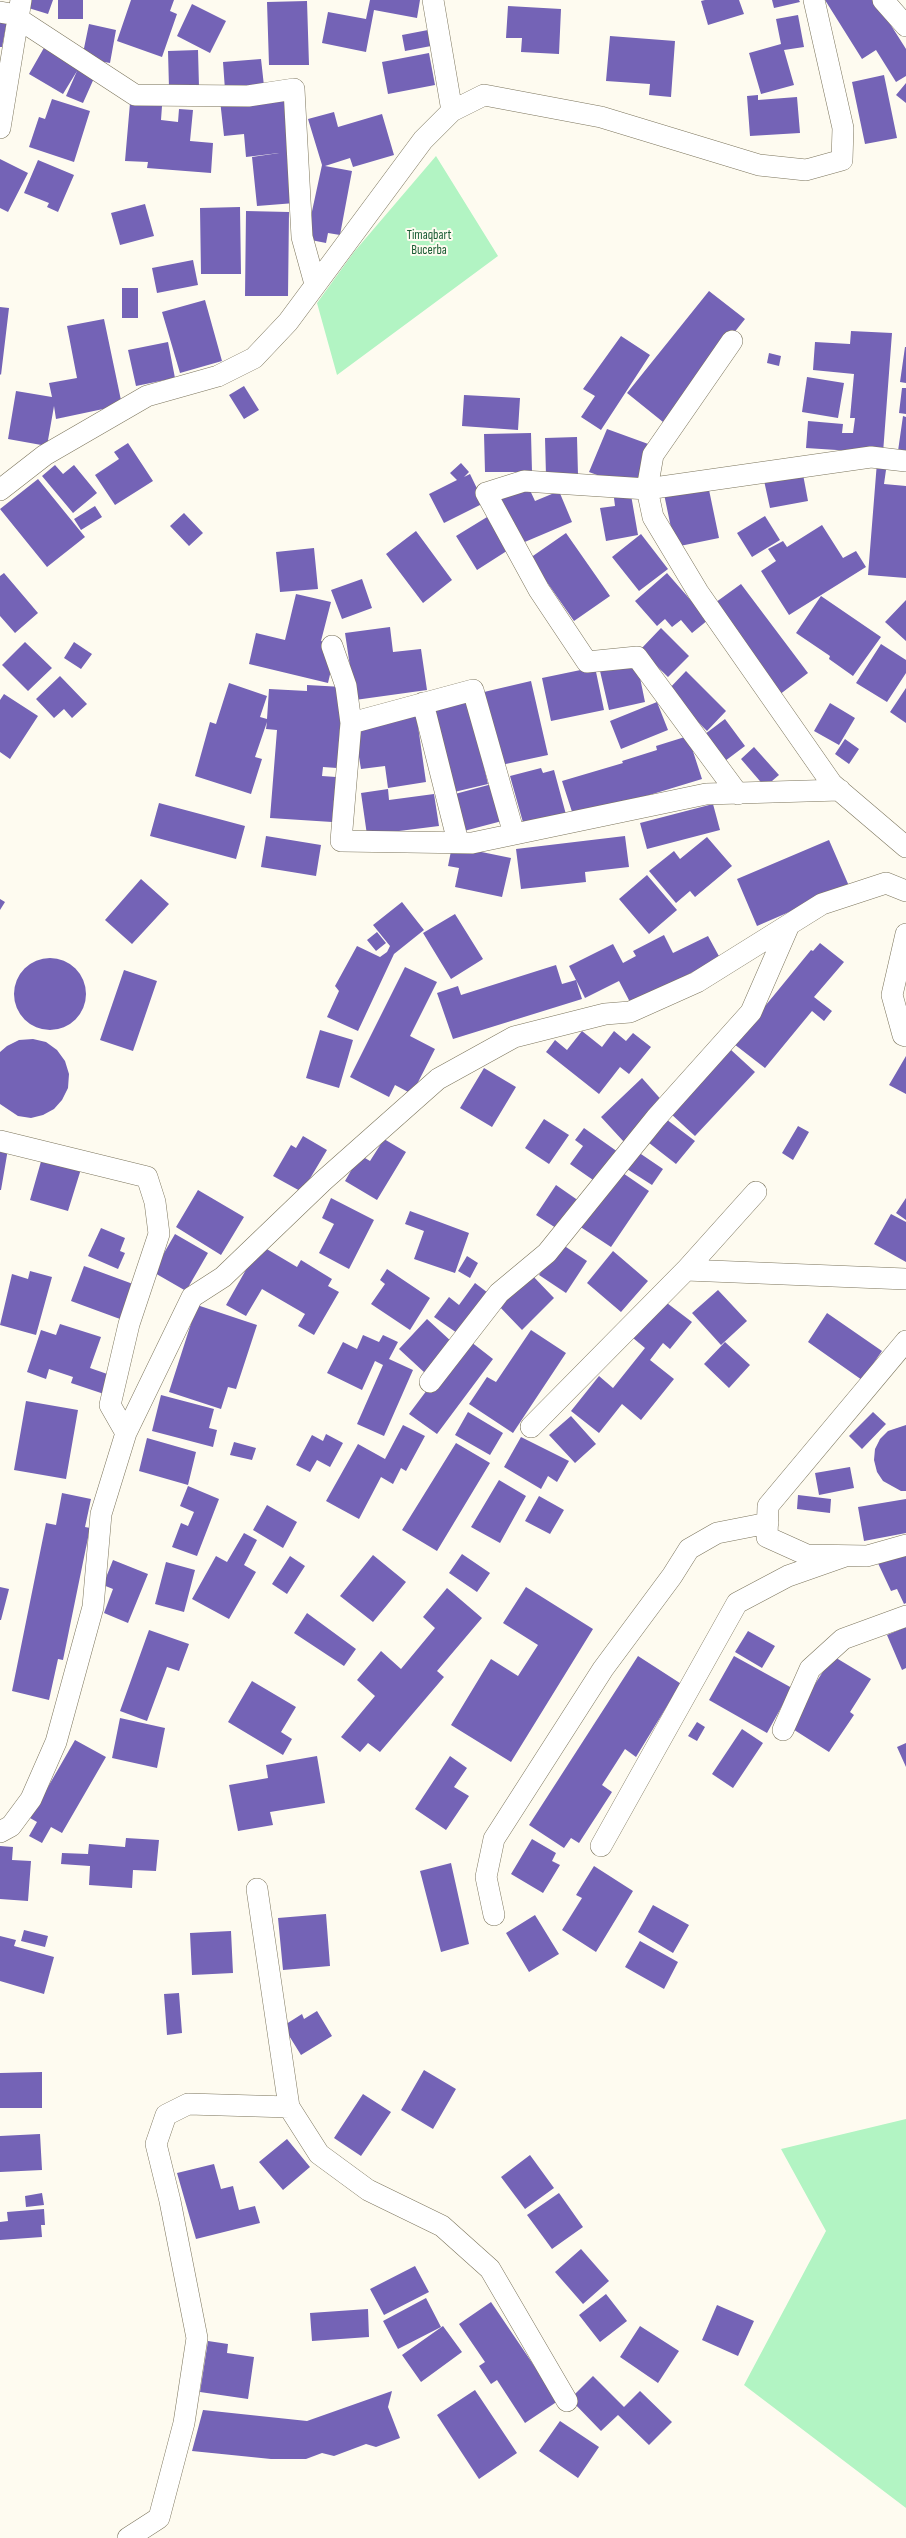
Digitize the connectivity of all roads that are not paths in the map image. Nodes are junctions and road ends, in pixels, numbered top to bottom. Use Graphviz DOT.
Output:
graph roads {
  1 [pos="433,0"];
  2 [pos="814,0"];
  3 [pos="883,0"];
  4 [pos="13,10"];
  5 [pos="906,26"];
  6 [pos="452,111"];
  7 [pos="0,128"];
  8 [pos="315,284"];
  9 [pos="732,341"];
  10 [pos="906,461"];
  11 [pos="647,489"];
  12 [pos="0,490"];
  13 [pos="332,646"];
  14 [pos="423,703"];
  15 [pos="351,723"];
  16 [pos="840,790"];
  17 [pos="738,794"];
  18 [pos="514,834"];
  19 [pos="458,842"];
  20 [pos="906,847"];
  21 [pos="906,891"];
  22 [pos="789,925"];
  23 [pos="906,934"];
  24 [pos="906,1036"];
  25 [pos="0,1141"];
  26 [pos="756,1192"];
  27 [pos="686,1270"];
  28 [pos="906,1279"];
  29 [pos="906,1341"];
  30 [pos="430,1382"];
  31 [pos="531,1427"];
  32 [pos="126,1432"];
  33 [pos="768,1523"];
  34 [pos="906,1545"];
  35 [pos="845,1556"];
  36 [pos="906,1616"];
  37 [pos="783,1730"];
  38 [pos="0,1832"];
  39 [pos="601,1846"];
  40 [pos="257,1889"];
  41 [pos="494,1915"];
  42 [pos="289,2107"];
  43 [pos="567,2400"];
  44 [pos="128,2538"];
  1 -- 6 [label="street"];
  2 -- 6 [label="street"];
  3 -- 5 [label="street"];
  4 -- 7 [label="street"];
  4 -- 8 [label="street"];
  6 -- 8 [label="street"];
  8 -- 12 [label="street"];
  9 -- 11 [label="street"];
  10 -- 11 [label="street"];
  11 -- 16 [label="street"];
  11 -- 17 [label="street"];
  13 -- 15 [label="street"];
  14 -- 15 [label="street"];
  14 -- 18 [label="street"];
  14 -- 19 [label="street"];
  15 -- 19 [label="street"];
  16 -- 17 [label="street"];
  16 -- 20 [label="street"];
  17 -- 18 [label="street"];
  18 -- 19 [label="street"];
  21 -- 22 [label="street"];
  22 -- 30 [label="street"];
  22 -- 32 [label="street"];
  23 -- 24 [label="street"];
  25 -- 32 [label="street"];
  26 -- 27 [label="street"];
  27 -- 28 [label="street"];
  27 -- 31 [label="street"];
  29 -- 33 [label="street"];
  32 -- 38 [label="street"];
  33 -- 35 [label="street"];
  33 -- 41 [label="street"];
  34 -- 35 [label="street"];
  35 -- 39 [label="street"];
  36 -- 37 [label="street"];
  40 -- 42 [label="street"];
  42 -- 43 [label="street"];
  42 -- 44 [label="street"];
}
